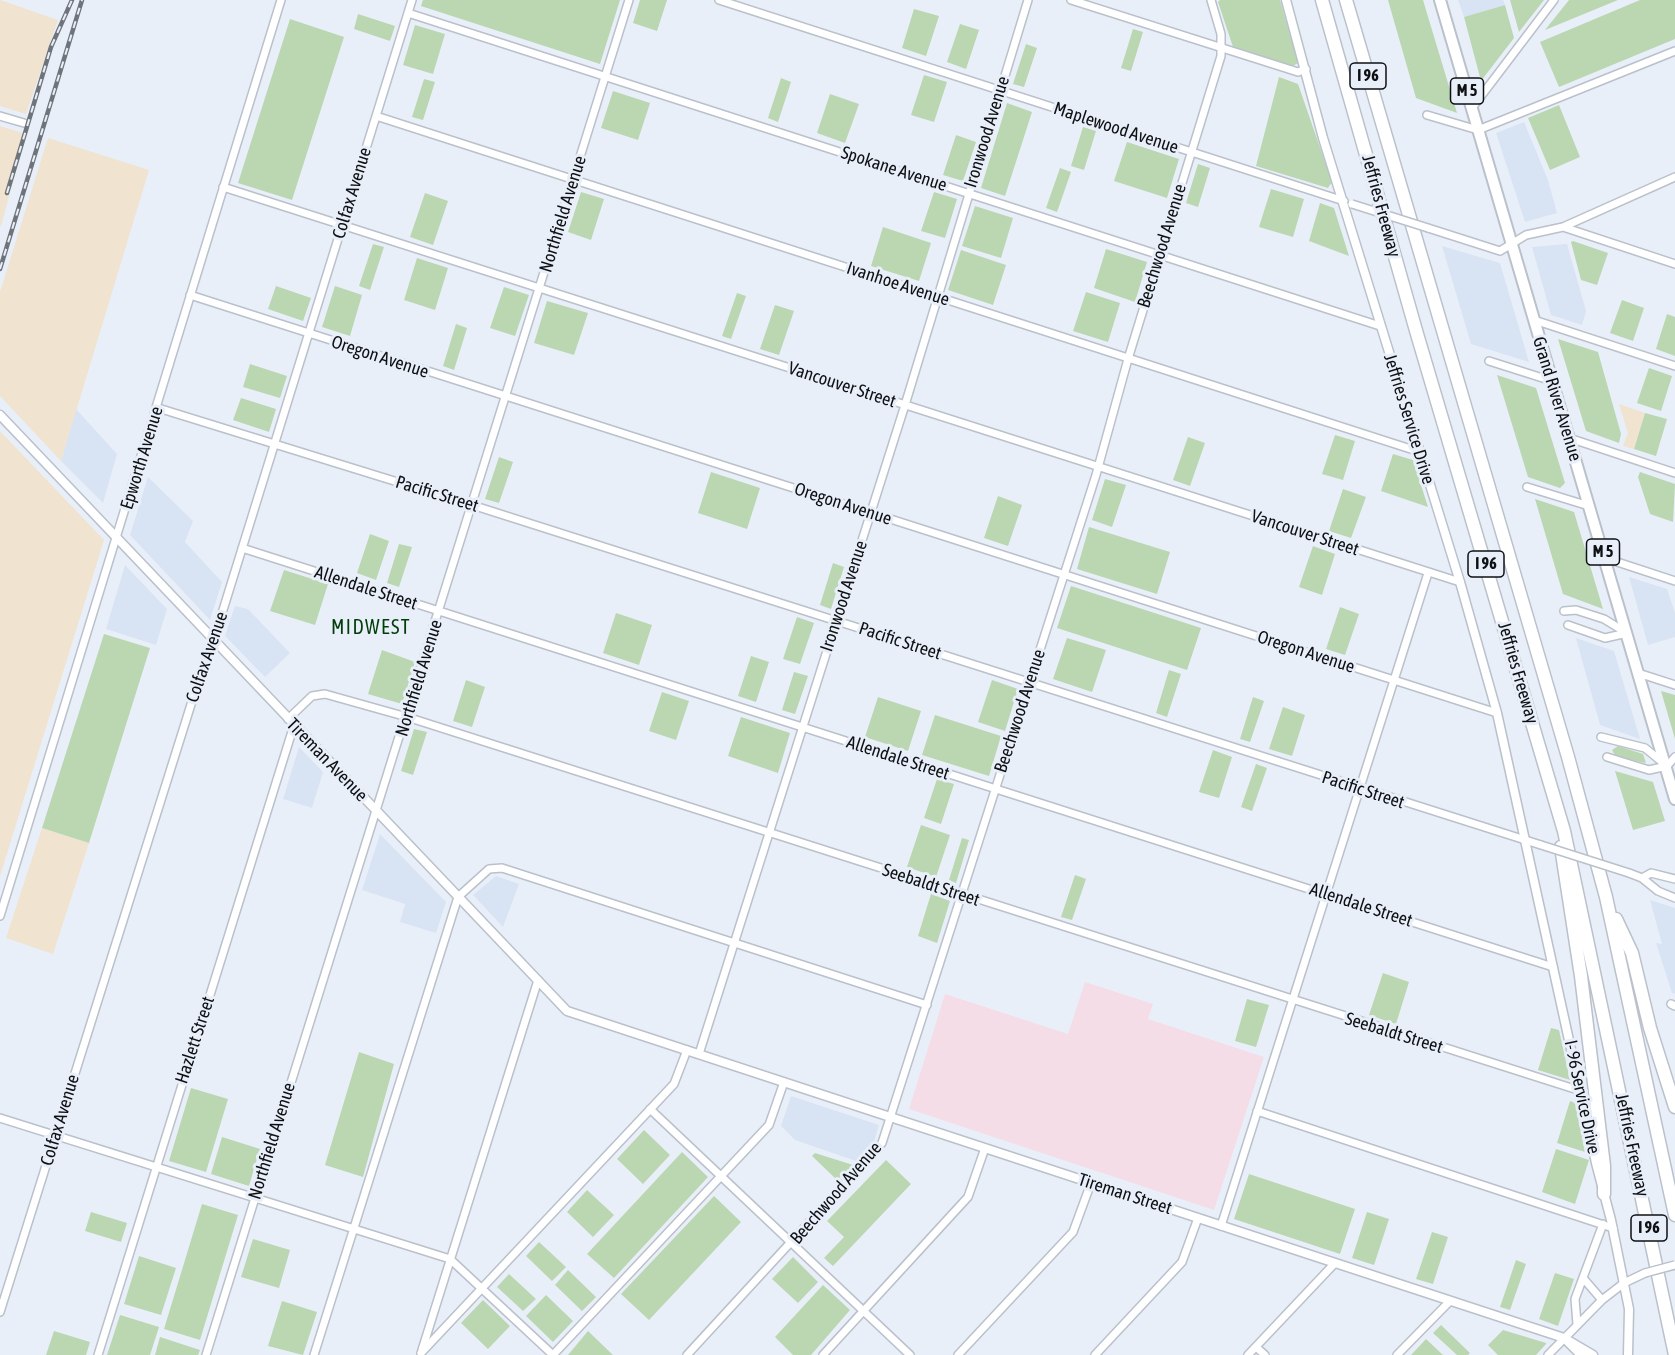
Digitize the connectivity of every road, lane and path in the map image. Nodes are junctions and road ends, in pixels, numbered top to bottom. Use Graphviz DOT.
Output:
graph roads {
  1 [pos="280,0"];
  2 [pos="412,0"];
  3 [pos="629,0"];
  4 [pos="719,0"];
  5 [pos="1028,0"];
  6 [pos="1071,0"];
  7 [pos="1211,0"];
  8 [pos="1286,0"];
  9 [pos="1322,0"];
  10 [pos="1346,0"];
  11 [pos="1440,0"];
  12 [pos="1554,0"];
  13 [pos="408,13"];
  14 [pos="1222,48"];
  15 [pos="1675,51"];
  16 [pos="1306,69"];
  17 [pos="605,76"];
  18 [pos="1000,91"];
  19 [pos="1472,108"];
  20 [pos="1428,115"];
  21 [pos="0,116"];
  22 [pos="376,116"];
  23 [pos="24,123"];
  24 [pos="1478,130"];
  25 [pos="1191,152"];
  26 [pos="1675,177"];
  27 [pos="573,180"];
  28 [pos="223,187"];
  29 [pos="968,193"];
  30 [pos="1342,201"];
  31 [pos="342,225"];
  32 [pos="1563,227"];
  33 [pos="1511,245"];
  34 [pos="1159,255"];
  35 [pos="1675,264"];
  36 [pos="539,289"];
  37 [pos="190,295"];
  38 [pos="937,296"];
  39 [pos="1534,320"];
  40 [pos="1380,326"];
  41 [pos="309,334"];
  42 [pos="1128,358"];
  43 [pos="1489,361"];
  44 [pos="1675,366"];
  45 [pos="1552,381"];
  46 [pos="506,397"];
  47 [pos="905,405"];
  48 [pos="158,408"];
  49 [pos="0,415"];
  50 [pos="1569,438"];
  51 [pos="275,444"];
  52 [pos="1420,452"];
  53 [pos="1098,466"];
  54 [pos="1675,473"];
  55 [pos="1527,487"];
  56 [pos="472,505"];
  57 [pos="1589,506"];
  58 [pos="871,513"];
  59 [pos="117,538"];
  60 [pos="242,548"];
  61 [pos="1605,558"];
  62 [pos="1428,573"];
  63 [pos="1064,575"];
  64 [pos="1675,580"];
  65 [pos="1460,582"];
  66 [pos="440,611"];
  67 [pos="1564,611"];
  68 [pos="836,621"];
  69 [pos="1568,625"];
  70 [pos="1627,633"];
  71 [pos="213,640"];
  72 [pos="1638,673"];
  73 [pos="1394,680"];
  74 [pos="1029,683"];
  75 [pos="1675,686"];
  76 [pos="1497,713"];
  77 [pos="407,717"];
  78 [pos="291,722"];
  79 [pos="801,727"];
  80 [pos="1601,737"];
  81 [pos="1607,757"];
  82 [pos="1675,757"];
  83 [pos="1666,766"];
  84 [pos="994,788"];
  85 [pos="1360,789"];
  86 [pos="1674,792"];
  87 [pos="1554,796"];
  88 [pos="377,812"];
  89 [pos="768,833"];
  90 [pos="1526,840"];
  91 [pos="1642,878"];
  92 [pos="1675,879"];
  93 [pos="1325,894"];
  94 [pos="961,895"];
  95 [pos="458,897"];
  96 [pos="1606,897"];
  97 [pos="1675,898"];
  98 [pos="0,916"];
  99 [pos="734,943"];
  100 [pos="1553,966"];
  101 [pos="538,980"];
  102 [pos="1291,1001"];
  103 [pos="927,1005"];
  104 [pos="687,1050"];
  105 [pos="699,1054"];
  106 [pos="784,1082"];
  107 [pos="1581,1091"];
  108 [pos="1675,1107"];
  109 [pos="650,1109"];
  110 [pos="1257,1111"];
  111 [pos="891,1117"];
  112 [pos="0,1118"];
  113 [pos="55,1136"];
  114 [pos="985,1148"];
  115 [pos="155,1167"];
  116 [pos="720,1176"];
  117 [pos="1091,1183"];
  118 [pos="1604,1194"];
  119 [pos="255,1198"];
  120 [pos="1675,1215"];
  121 [pos="1198,1218"];
  122 [pos="1603,1224"];
  123 [pos="1221,1226"];
  124 [pos="353,1228"];
  125 [pos="1612,1228"];
  126 [pos="792,1243"];
  127 [pos="450,1259"];
  128 [pos="1335,1263"];
  129 [pos="1675,1265"];
  130 [pos="1583,1278"];
  131 [pos="1624,1283"];
  132 [pos="483,1288"];
  133 [pos="1602,1300"];
  134 [pos="1450,1301"];
  135 [pos="863,1310"];
  136 [pos="0,1312"];
  137 [pos="1577,1324"];
  138 [pos="1564,1338"];
  139 [pos="1256,1347"];
  140 [pos="421,1354"];
  141 [pos="98,1355"];
  142 [pos="206,1355"];
  143 [pos="314,1355"];
  144 [pos="553,1355"];
  145 [pos="687,1355"];
  146 [pos="823,1355"];
  147 [pos="910,1355"];
  148 [pos="958,1355"];
  149 [pos="1095,1355"];
  150 [pos="1248,1355"];
  151 [pos="1265,1355"];
  152 [pos="1397,1355"];
  153 [pos="1548,1355"];
  154 [pos="1581,1355"];
  155 [pos="1593,1355"];
  156 [pos="1628,1355"];
  157 [pos="1675,1355"];
  1 -- 28 [label="street, Epworth Avenue"];
  2 -- 13 [label="street, Colfax Avenue"];
  3 -- 17 [label="street, Northfield Avenue"];
  4 -- 18 [label="street, Maplewood Avenue"];
  5 -- 18 [label="street, Ironwood Avenue"];
  6 -- 14 [label="street"];
  7 -- 14 [label="street, Beechwood Avenue"];
  8 -- 16 [label="street, Jeffries Service Drive"];
  9 -- 87 [label="highway, Jeffries Freeway / I 96"];
  10 -- 96 [label="highway, Jeffries Freeway / I 96"];
  11 -- 19 [label="main road, Grand River Avenue / M 5"];
  12 -- 19 [label="street"];
  13 -- 17 [label="street, Spokane Avenue"];
  13 -- 22 [label="street, Colfax Avenue"];
  14 -- 16 [label="street"];
  14 -- 25 [label="street, Beechwood Avenue"];
  15 -- 24 [label="street"];
  16 -- 30 [label="street, Jeffries Service Drive"];
  17 -- 27 [label="street, Northfield Avenue"];
  17 -- 29 [label="street, Spokane Avenue"];
  18 -- 25 [label="street, Maplewood Avenue"];
  18 -- 29 [label="street, Ironwood Avenue"];
  19 -- 24 [label="main road, Grand River Avenue / M 5"];
  20 -- 24 [label="street"];
  21 -- 23 [label="street"];
  22 -- 27 [label="street, Ivanhoe Avenue"];
  22 -- 31 [label="street, Colfax Avenue"];
  24 -- 33 [label="main road, Grand River Avenue / M 5"];
  25 -- 30 [label="street, Maplewood Avenue"];
  25 -- 34 [label="street, Beechwood Avenue"];
  26 -- 32 [label="street"];
  27 -- 36 [label="street, Northfield Avenue"];
  27 -- 38 [label="street, Ivanhoe Avenue"];
  28 -- 31 [label="street, Vancouver Street"];
  28 -- 37 [label="street, Epworth Avenue"];
  29 -- 34 [label="street, Spokane Avenue"];
  29 -- 38 [label="street, Ironwood Avenue"];
  30 -- 33 [label="street, Maplewood Avenue, bridge"];
  30 -- 40 [label="street, Jeffries Service Drive"];
  31 -- 36 [label="street, Vancouver Street"];
  31 -- 41 [label="street, Colfax Avenue"];
  32 -- 33 [label="street"];
  32 -- 35 [label="street"];
  33 -- 39 [label="main road, Grand River Avenue / M 5"];
  34 -- 40 [label="street, Spokane Avenue"];
  34 -- 42 [label="street, Beechwood Avenue"];
  36 -- 46 [label="street, Northfield Avenue"];
  36 -- 47 [label="street, Vancouver Street"];
  37 -- 41 [label="street, Oregon Avenue"];
  37 -- 48 [label="street, Epworth Avenue"];
  38 -- 42 [label="street, Ivanhoe Avenue"];
  38 -- 47 [label="street, Ironwood Avenue"];
  39 -- 44 [label="street"];
  39 -- 45 [label="main road, Grand River Avenue / M 5"];
  40 -- 52 [label="street, Jeffries Service Drive"];
  41 -- 46 [label="street, Oregon Avenue"];
  41 -- 51 [label="street, Colfax Avenue"];
  42 -- 52 [label="street, Ivanhoe Avenue"];
  42 -- 53 [label="street, Beechwood Avenue"];
  43 -- 45 [label="street"];
  45 -- 50 [label="main road, Grand River Avenue / M 5"];
  46 -- 56 [label="street, Northfield Avenue"];
  46 -- 58 [label="street, Oregon Avenue"];
  47 -- 53 [label="street, Vancouver Street"];
  47 -- 58 [label="street, Ironwood Avenue"];
  48 -- 51 [label="street, Pacific Street"];
  48 -- 59 [label="street, Epworth Avenue"];
  49 -- 59 [label="street, Tireman Avenue"];
  50 -- 54 [label="street"];
  50 -- 57 [label="main road, Grand River Avenue / M 5"];
  51 -- 56 [label="street, Pacific Street"];
  51 -- 60 [label="street, Colfax Avenue"];
  52 -- 65 [label="street, Jeffries Service Drive"];
  53 -- 62 [label="street, Vancouver Street"];
  53 -- 63 [label="street, Beechwood Avenue"];
  55 -- 57 [label="street"];
  56 -- 66 [label="street, Northfield Avenue"];
  56 -- 68 [label="street, Pacific Street"];
  57 -- 61 [label="main road, Grand River Avenue / M 5"];
  58 -- 63 [label="street, Oregon Avenue"];
  58 -- 68 [label="street, Ironwood Avenue"];
  59 -- 71 [label="street, Tireman Avenue"];
  59 -- 98 [label="street, Epworth Avenue"];
  60 -- 66 [label="street, Allendale Street"];
  60 -- 71 [label="street, Colfax Avenue"];
  61 -- 64 [label="street"];
  61 -- 70 [label="main road, Grand River Avenue / M 5"];
  62 -- 65 [label="street, Vancouver Street"];
  62 -- 73 [label="street"];
  63 -- 73 [label="street, Oregon Avenue"];
  63 -- 74 [label="street, Beechwood Avenue"];
  65 -- 76 [label="street, Jeffries Service Drive"];
  66 -- 77 [label="street, Northfield Avenue"];
  66 -- 79 [label="street, Allendale Street"];
  67 -- 70 [label="street"];
  68 -- 74 [label="street, Pacific Street"];
  68 -- 79 [label="street, Ironwood Avenue"];
  69 -- 70 [label="street"];
  70 -- 72 [label="main road, Grand River Avenue / M 5"];
  71 -- 78 [label="street, Tireman Avenue"];
  71 -- 113 [label="street, Colfax Avenue"];
  72 -- 75 [label="street"];
  72 -- 83 [label="main road, Grand River Avenue / M 5"];
  73 -- 76 [label="street, Oregon Avenue"];
  73 -- 85 [label="street"];
  74 -- 84 [label="street, Beechwood Avenue"];
  74 -- 85 [label="street, Pacific Street"];
  76 -- 90 [label="street, Jeffries Service Drive"];
  77 -- 78 [label="street, Seebaldt Street"];
  77 -- 88 [label="street, Northfield Avenue"];
  77 -- 89 [label="street, Seebaldt Street"];
  78 -- 88 [label="street, Tireman Avenue"];
  78 -- 115 [label="street, Hazlett Street"];
  79 -- 84 [label="street, Allendale Street"];
  79 -- 89 [label="street, Ironwood Avenue"];
  80 -- 83 [label="street"];
  81 -- 83 [label="street"];
  82 -- 83 [label="street"];
  83 -- 86 [label="main road, Grand River Avenue / M 5"];
  84 -- 93 [label="street, Allendale Street"];
  84 -- 94 [label="street, Beechwood Avenue"];
  85 -- 90 [label="street, Pacific Street"];
  85 -- 93 [label="street"];
  87 -- 118 [label="highway"];
  87 -- 157 [label="highway, Jeffries Freeway / I 96"];
  88 -- 95 [label="street, Tireman Avenue"];
  88 -- 119 [label="street, Northfield Avenue"];
  89 -- 94 [label="street, Seebaldt Street"];
  89 -- 99 [label="street, Ironwood Avenue"];
  90 -- 91 [label="street, Pacific Street, bridge"];
  90 -- 100 [label="street, I- 96 Service Drive"];
  91 -- 92 [label="street, Pacific Street"];
  91 -- 97 [label="street, Pacific Street"];
  93 -- 100 [label="street, Allendale Street"];
  93 -- 102 [label="street"];
  94 -- 102 [label="street, Seebaldt Street"];
  94 -- 103 [label="street, Beechwood Avenue"];
  95 -- 99 [label="street"];
  95 -- 101 [label="street, Tireman Avenue"];
  95 -- 124 [label="street"];
  96 -- 108 [label="highway"];
  96 -- 120 [label="highway, Jeffries Freeway / I 96"];
  99 -- 103 [label="street"];
  99 -- 105 [label="street, Ironwood Avenue"];
  100 -- 107 [label="street, I- 96 Service Drive"];
  101 -- 104 [label="street, Tireman Avenue"];
  101 -- 127 [label="street"];
  102 -- 107 [label="street, Seebaldt Street"];
  102 -- 110 [label="street"];
  103 -- 111 [label="street, Beechwood Avenue"];
  104 -- 105 [label="street, Tireman Street"];
  104 -- 109 [label="street"];
  105 -- 106 [label="street, Tireman Street"];
  106 -- 111 [label="street, Tireman Street"];
  106 -- 116 [label="street"];
  107 -- 118 [label="street, I- 96 Service Drive"];
  109 -- 116 [label="street"];
  109 -- 132 [label="street"];
  110 -- 122 [label="street"];
  110 -- 123 [label="street"];
  111 -- 114 [label="street, Tireman Street"];
  111 -- 126 [label="street, Beechwood Avenue"];
  112 -- 113 [label="street"];
  113 -- 115 [label="street"];
  113 -- 136 [label="street, Colfax Avenue"];
  114 -- 117 [label="street, Tireman Street"];
  114 -- 135 [label="street"];
  115 -- 119 [label="street"];
  115 -- 141 [label="street, Hazlett Street"];
  116 -- 126 [label="street"];
  116 -- 144 [label="street"];
  117 -- 121 [label="street, Tireman Street"];
  117 -- 148 [label="street"];
  118 -- 125 [label="street, I- 96 Service Drive"];
  119 -- 124 [label="street"];
  119 -- 142 [label="street, Northfield Avenue"];
  121 -- 123 [label="street, Tireman Street"];
  121 -- 149 [label="street"];
  122 -- 125 [label="street"];
  122 -- 130 [label="street"];
  123 -- 128 [label="street, Tireman Street"];
  124 -- 127 [label="street"];
  124 -- 143 [label="street"];
  125 -- 131 [label="street, I- 96 Service Drive"];
  126 -- 135 [label="street"];
  126 -- 145 [label="street, Beechwood Avenue"];
  127 -- 132 [label="street"];
  127 -- 140 [label="street"];
  128 -- 134 [label="street, Tireman Street"];
  128 -- 139 [label="street"];
  129 -- 131 [label="street, bridge"];
  130 -- 133 [label="street"];
  130 -- 137 [label="street"];
  131 -- 133 [label="street"];
  131 -- 156 [label="street, I- 96 Service Drive"];
  132 -- 140 [label="street"];
  132 -- 144 [label="street"];
  133 -- 137 [label="street"];
  134 -- 138 [label="street, Tireman Street"];
  134 -- 152 [label="street"];
  135 -- 146 [label="street"];
  135 -- 147 [label="street"];
  137 -- 138 [label="street"];
  138 -- 153 [label="street"];
  138 -- 154 [label="street, Tireman Street"];
  138 -- 155 [label="street, Tireman Street"];
  139 -- 150 [label="street"];
  139 -- 151 [label="street"];
}
